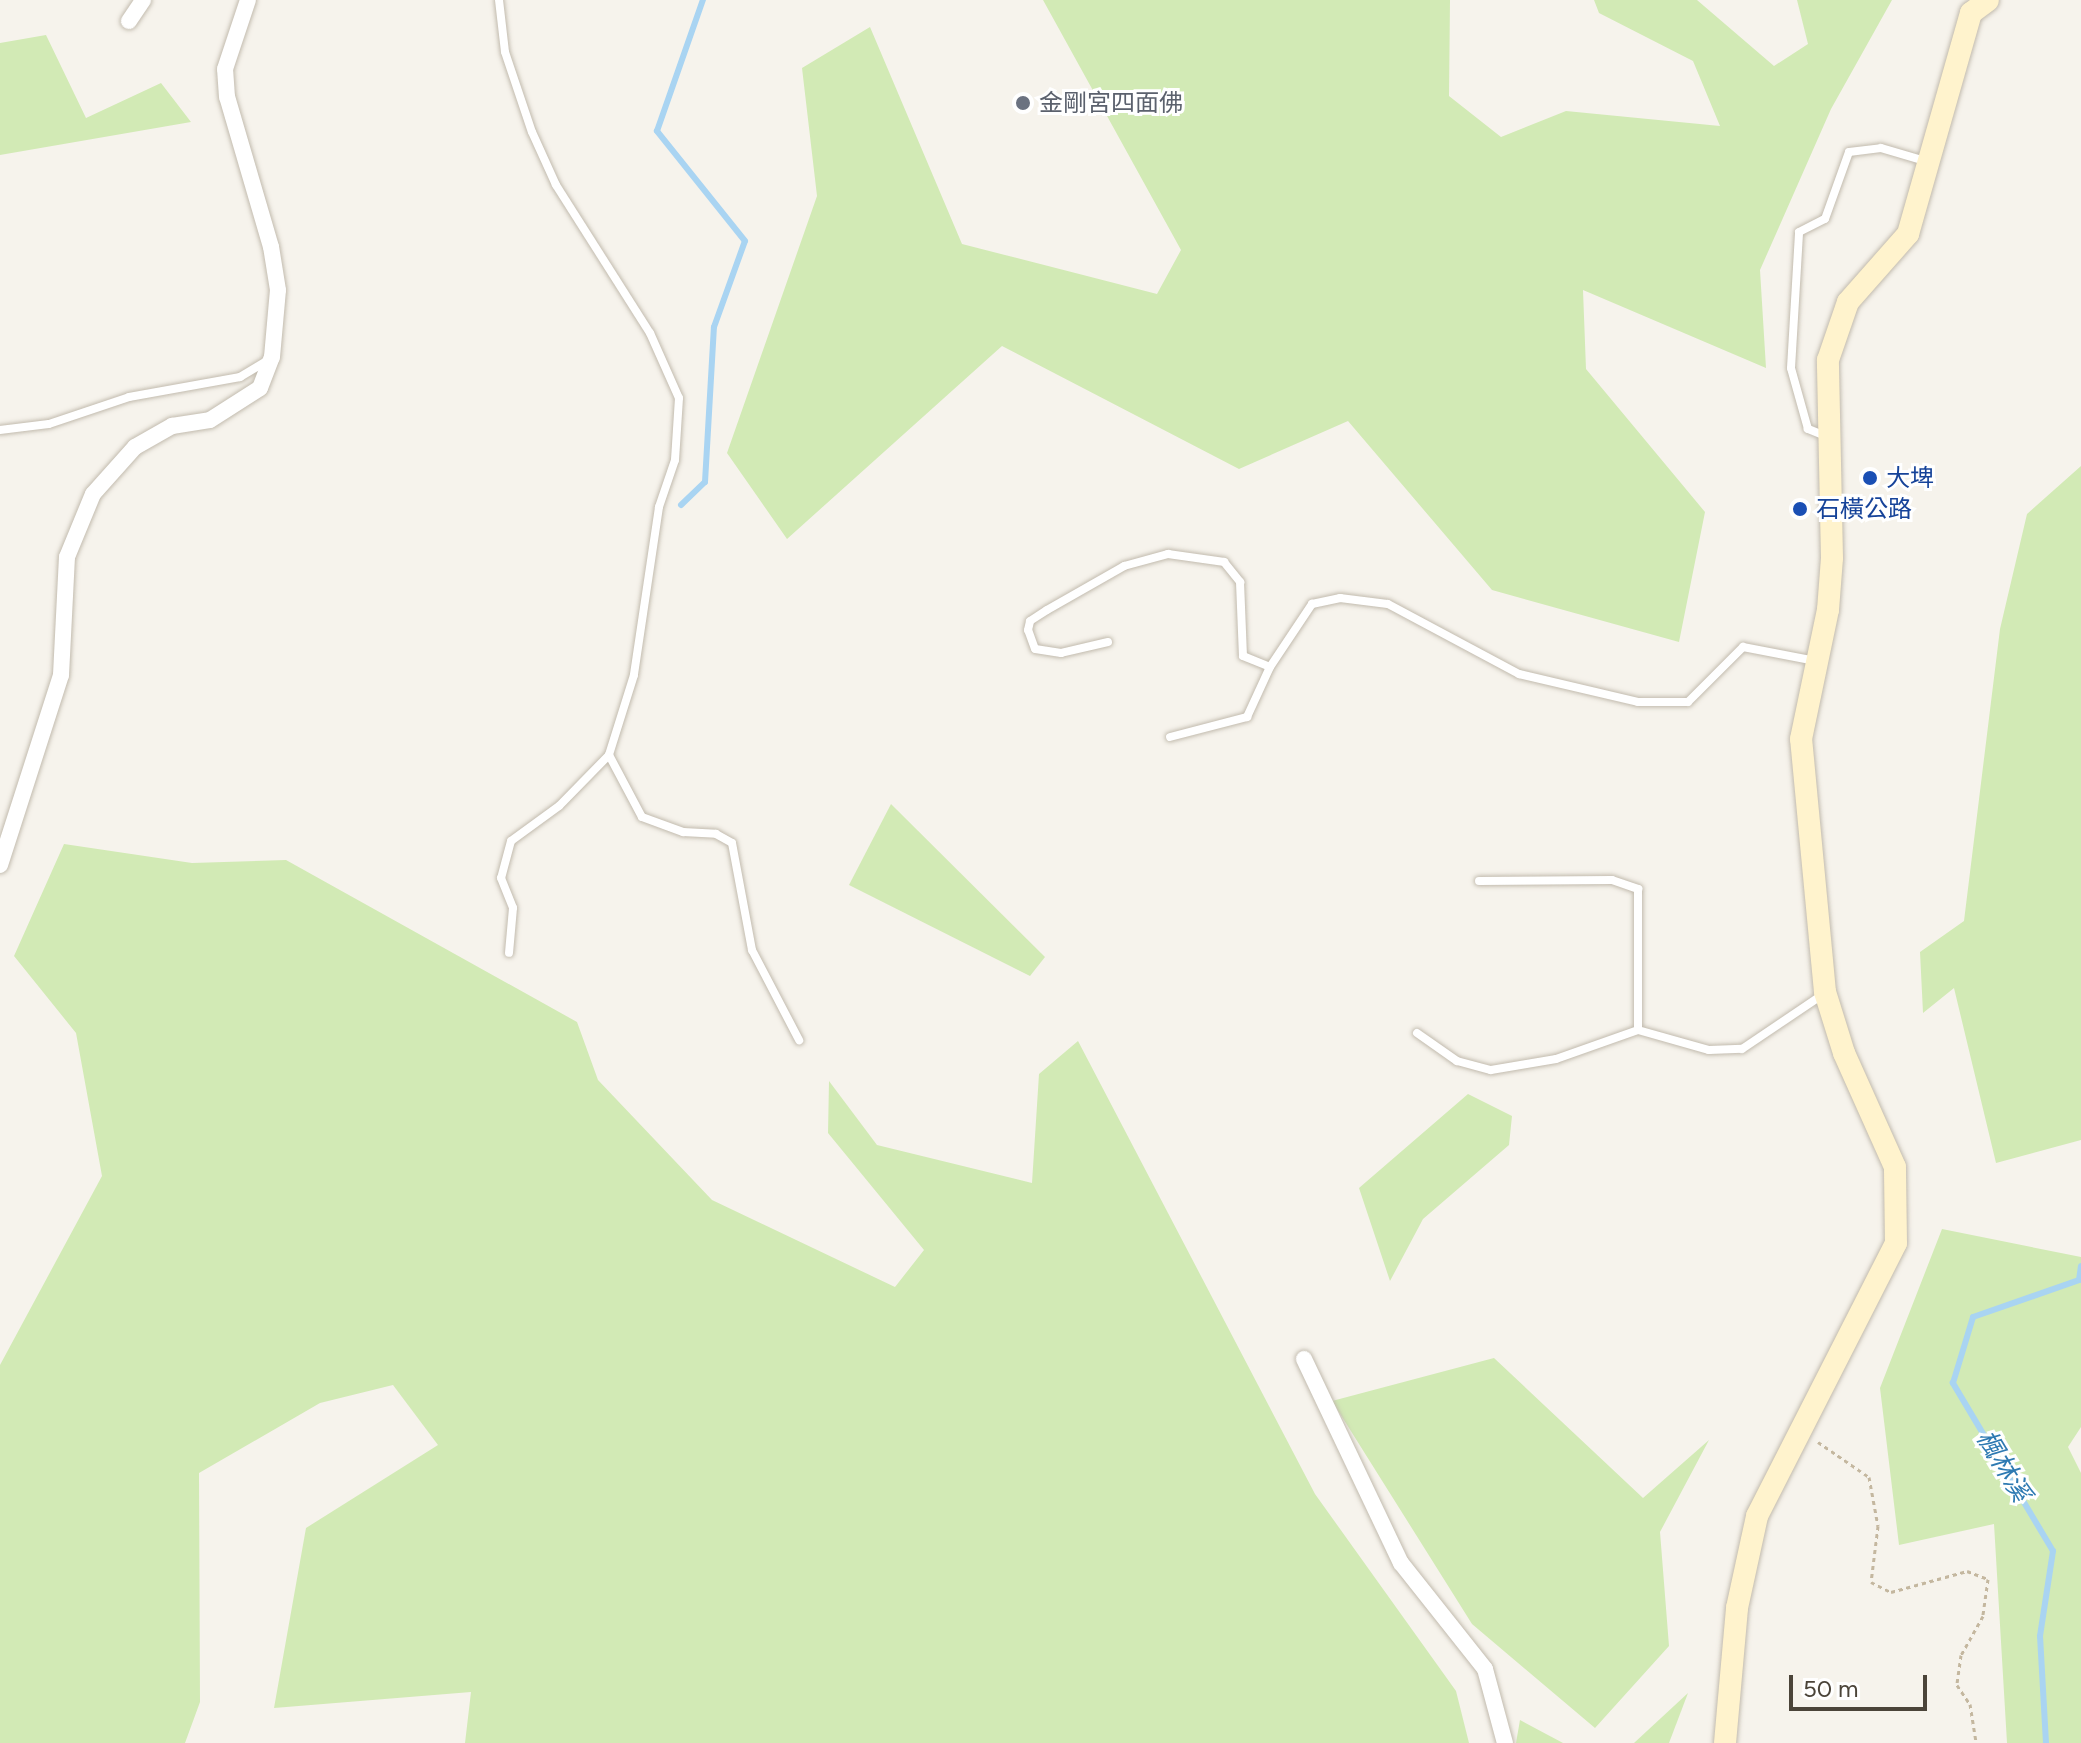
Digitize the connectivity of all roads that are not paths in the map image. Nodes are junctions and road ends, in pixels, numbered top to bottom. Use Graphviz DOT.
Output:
graph roads {
  1 [pos="143,0"];
  2 [pos="248,0"];
  3 [pos="499,0"];
  4 [pos="1975,4"];
  5 [pos="129,21"];
  6 [pos="1929,162"];
  7 [pos="272,357"];
  8 [pos="0,430"];
  9 [pos="1828,437"];
  10 [pos="1108,642"];
  11 [pos="1817,661"];
  12 [pos="1270,667"];
  13 [pos="1170,737"];
  14 [pos="609,755"];
  15 [pos="0,865"];
  16 [pos="1479,881"];
  17 [pos="509,953"];
  18 [pos="1825,992"];
  19 [pos="1638,1030"];
  20 [pos="1417,1033"];
  21 [pos="799,1040"];
  22 [pos="1304,1359"];
  23 [pos="1505,1743"];
  24 [pos="1725,1743"];
  1 -- 5 [label="street"];
  2 -- 7 [label="street"];
  3 -- 14 [label="lane"];
  4 -- 6 [label="street"];
  6 -- 9 [label="street"];
  6 -- 9 [label="lane"];
  7 -- 8 [label="lane"];
  7 -- 15 [label="street"];
  9 -- 11 [label="street"];
  10 -- 12 [label="lane"];
  11 -- 12 [label="lane"];
  11 -- 18 [label="street"];
  12 -- 13 [label="lane"];
  14 -- 17 [label="lane"];
  14 -- 21 [label="lane"];
  16 -- 19 [label="lane"];
  18 -- 19 [label="lane"];
  18 -- 24 [label="street"];
  19 -- 20 [label="lane"];
  22 -- 23 [label="street"];
}
